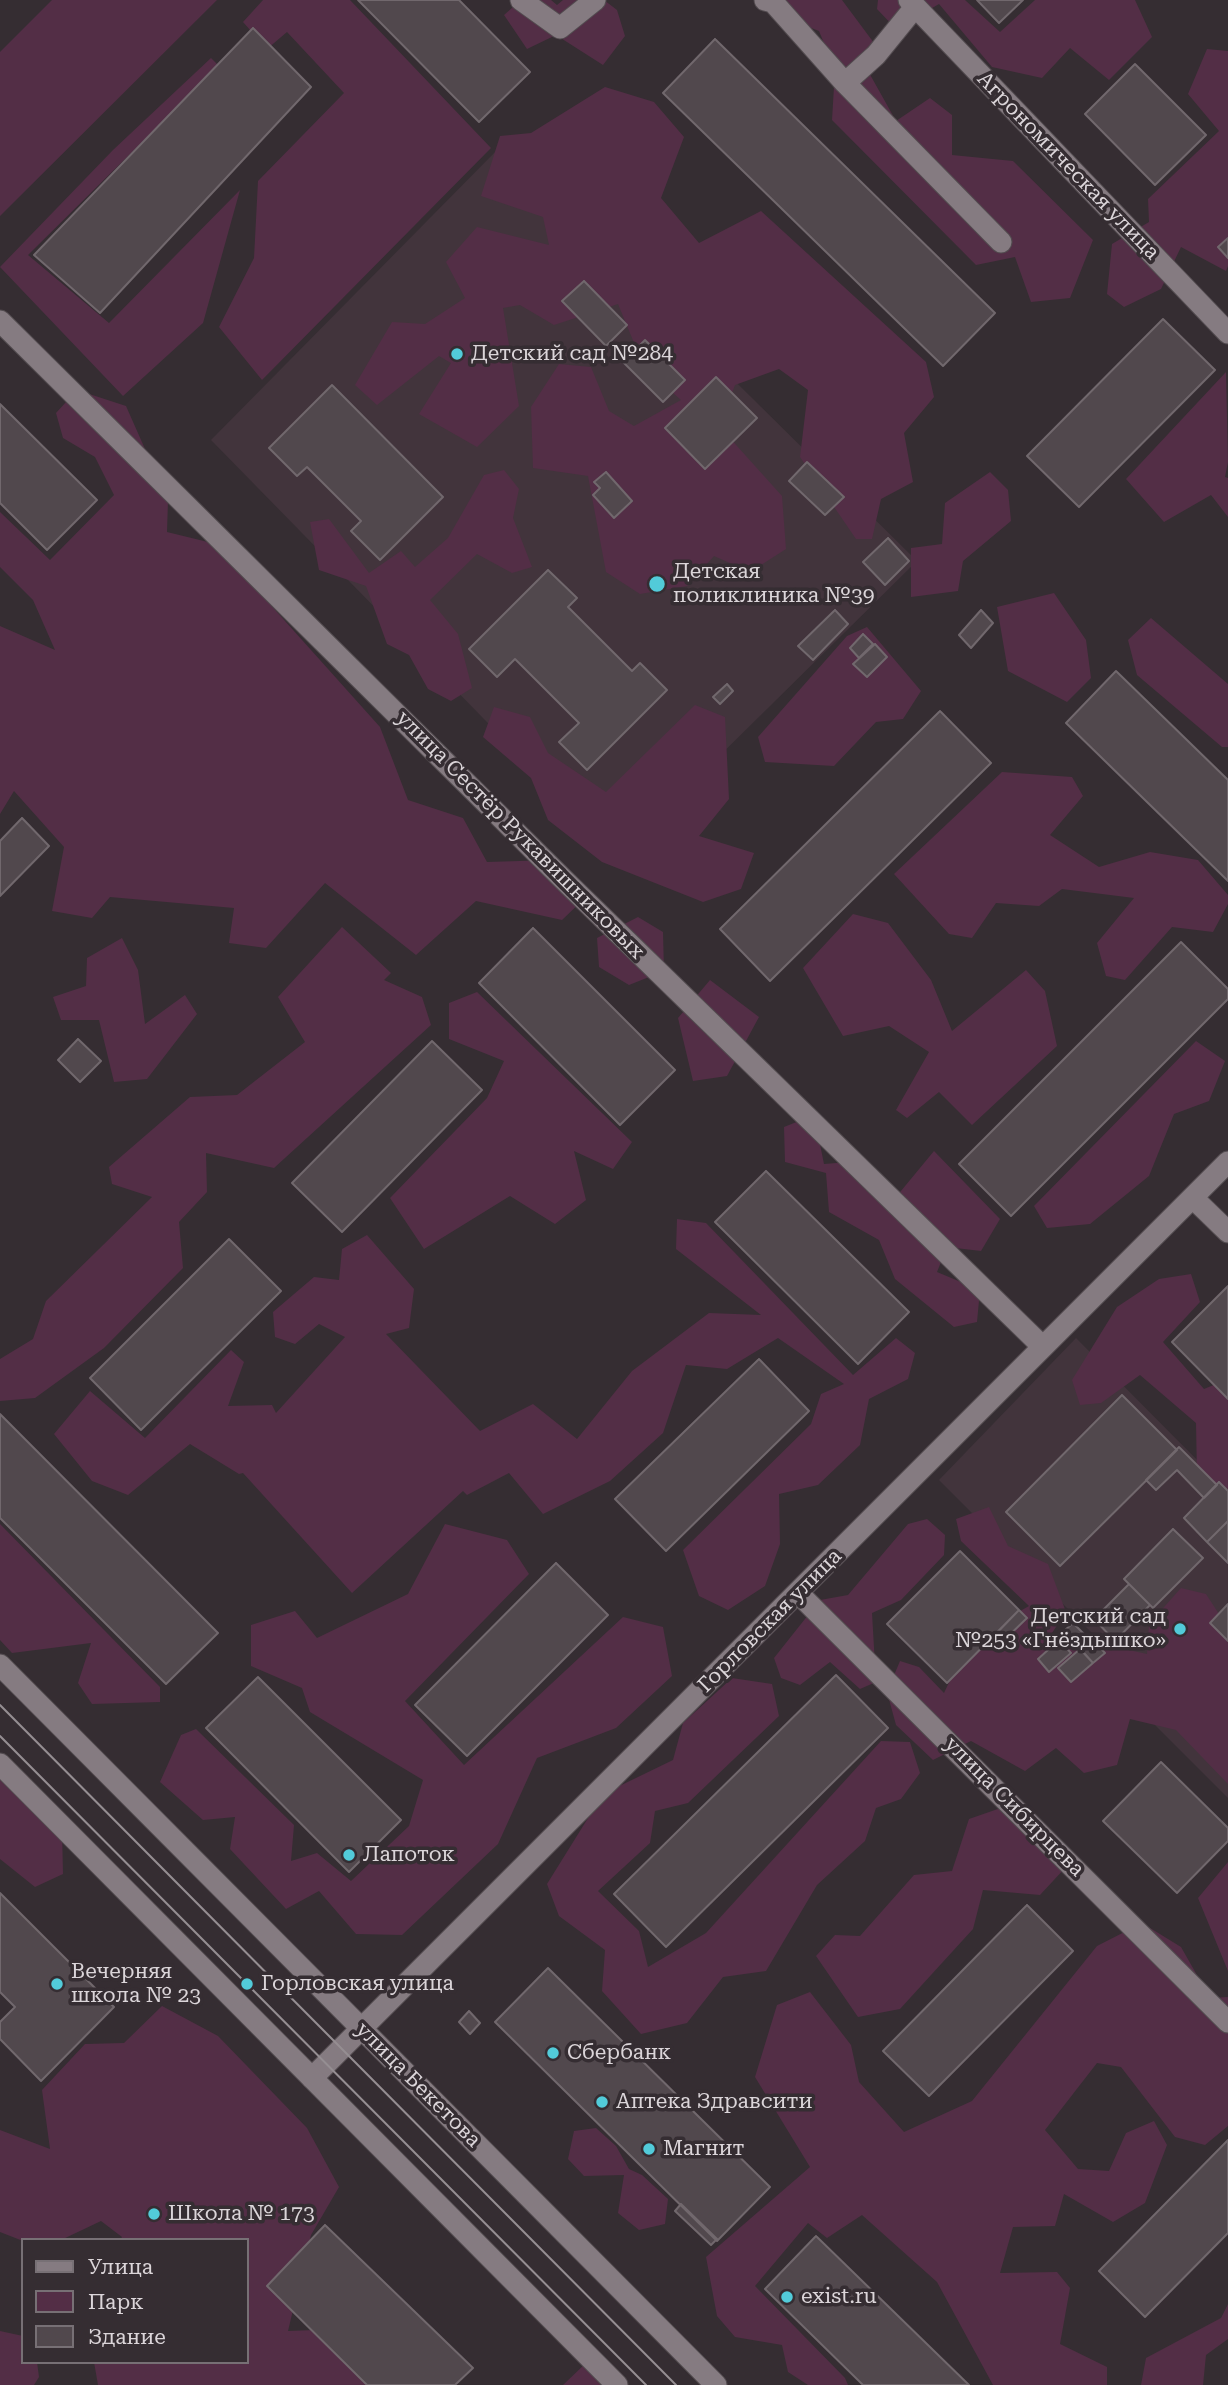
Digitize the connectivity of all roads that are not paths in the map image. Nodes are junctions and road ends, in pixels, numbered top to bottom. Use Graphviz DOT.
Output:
graph roads {
  1 [pos="521,0"];
  2 [pos="595,0"];
  3 [pos="765,0"];
  4 [pos="912,4"];
  5 [pos="845,83"];
  6 [pos="1001,242"];
  7 [pos="0,321"];
  8 [pos="1228,332"];
  9 [pos="1228,1163"];
  10 [pos="1193,1198"];
  11 [pos="1228,1232"];
  12 [pos="1043,1347"];
  13 [pos="798,1593"];
  14 [pos="0,1665"];
  15 [pos="0,1764"];
  16 [pos="1228,2022"];
  17 [pos="361,2028"];
  18 [pos="312,2078"];
  19 [pos="617,2385"];
  20 [pos="716,2385"];
  1 -- 2 [label="street"];
  3 -- 5 [label="street"];
  4 -- 5 [label="street"];
  4 -- 8 [label="street, Агрономическая улица"];
  5 -- 6 [label="street"];
  7 -- 12 [label="street, улица Сестёр Рукавишниковых"];
  9 -- 10 [label="street, Горловская улица"];
  10 -- 11 [label="street"];
  10 -- 12 [label="street, Горловская улица"];
  12 -- 13 [label="street, Горловская улица"];
  13 -- 16 [label="street, улица Сибирцева"];
  13 -- 17 [label="street, Горловская улица"];
  14 -- 17 [label="street, улица Бекетова"];
  15 -- 18 [label="street"];
  17 -- 18 [label="street, Горловская улица"];
  17 -- 20 [label="street, улица Бекетова"];
  18 -- 19 [label="street"];
}
